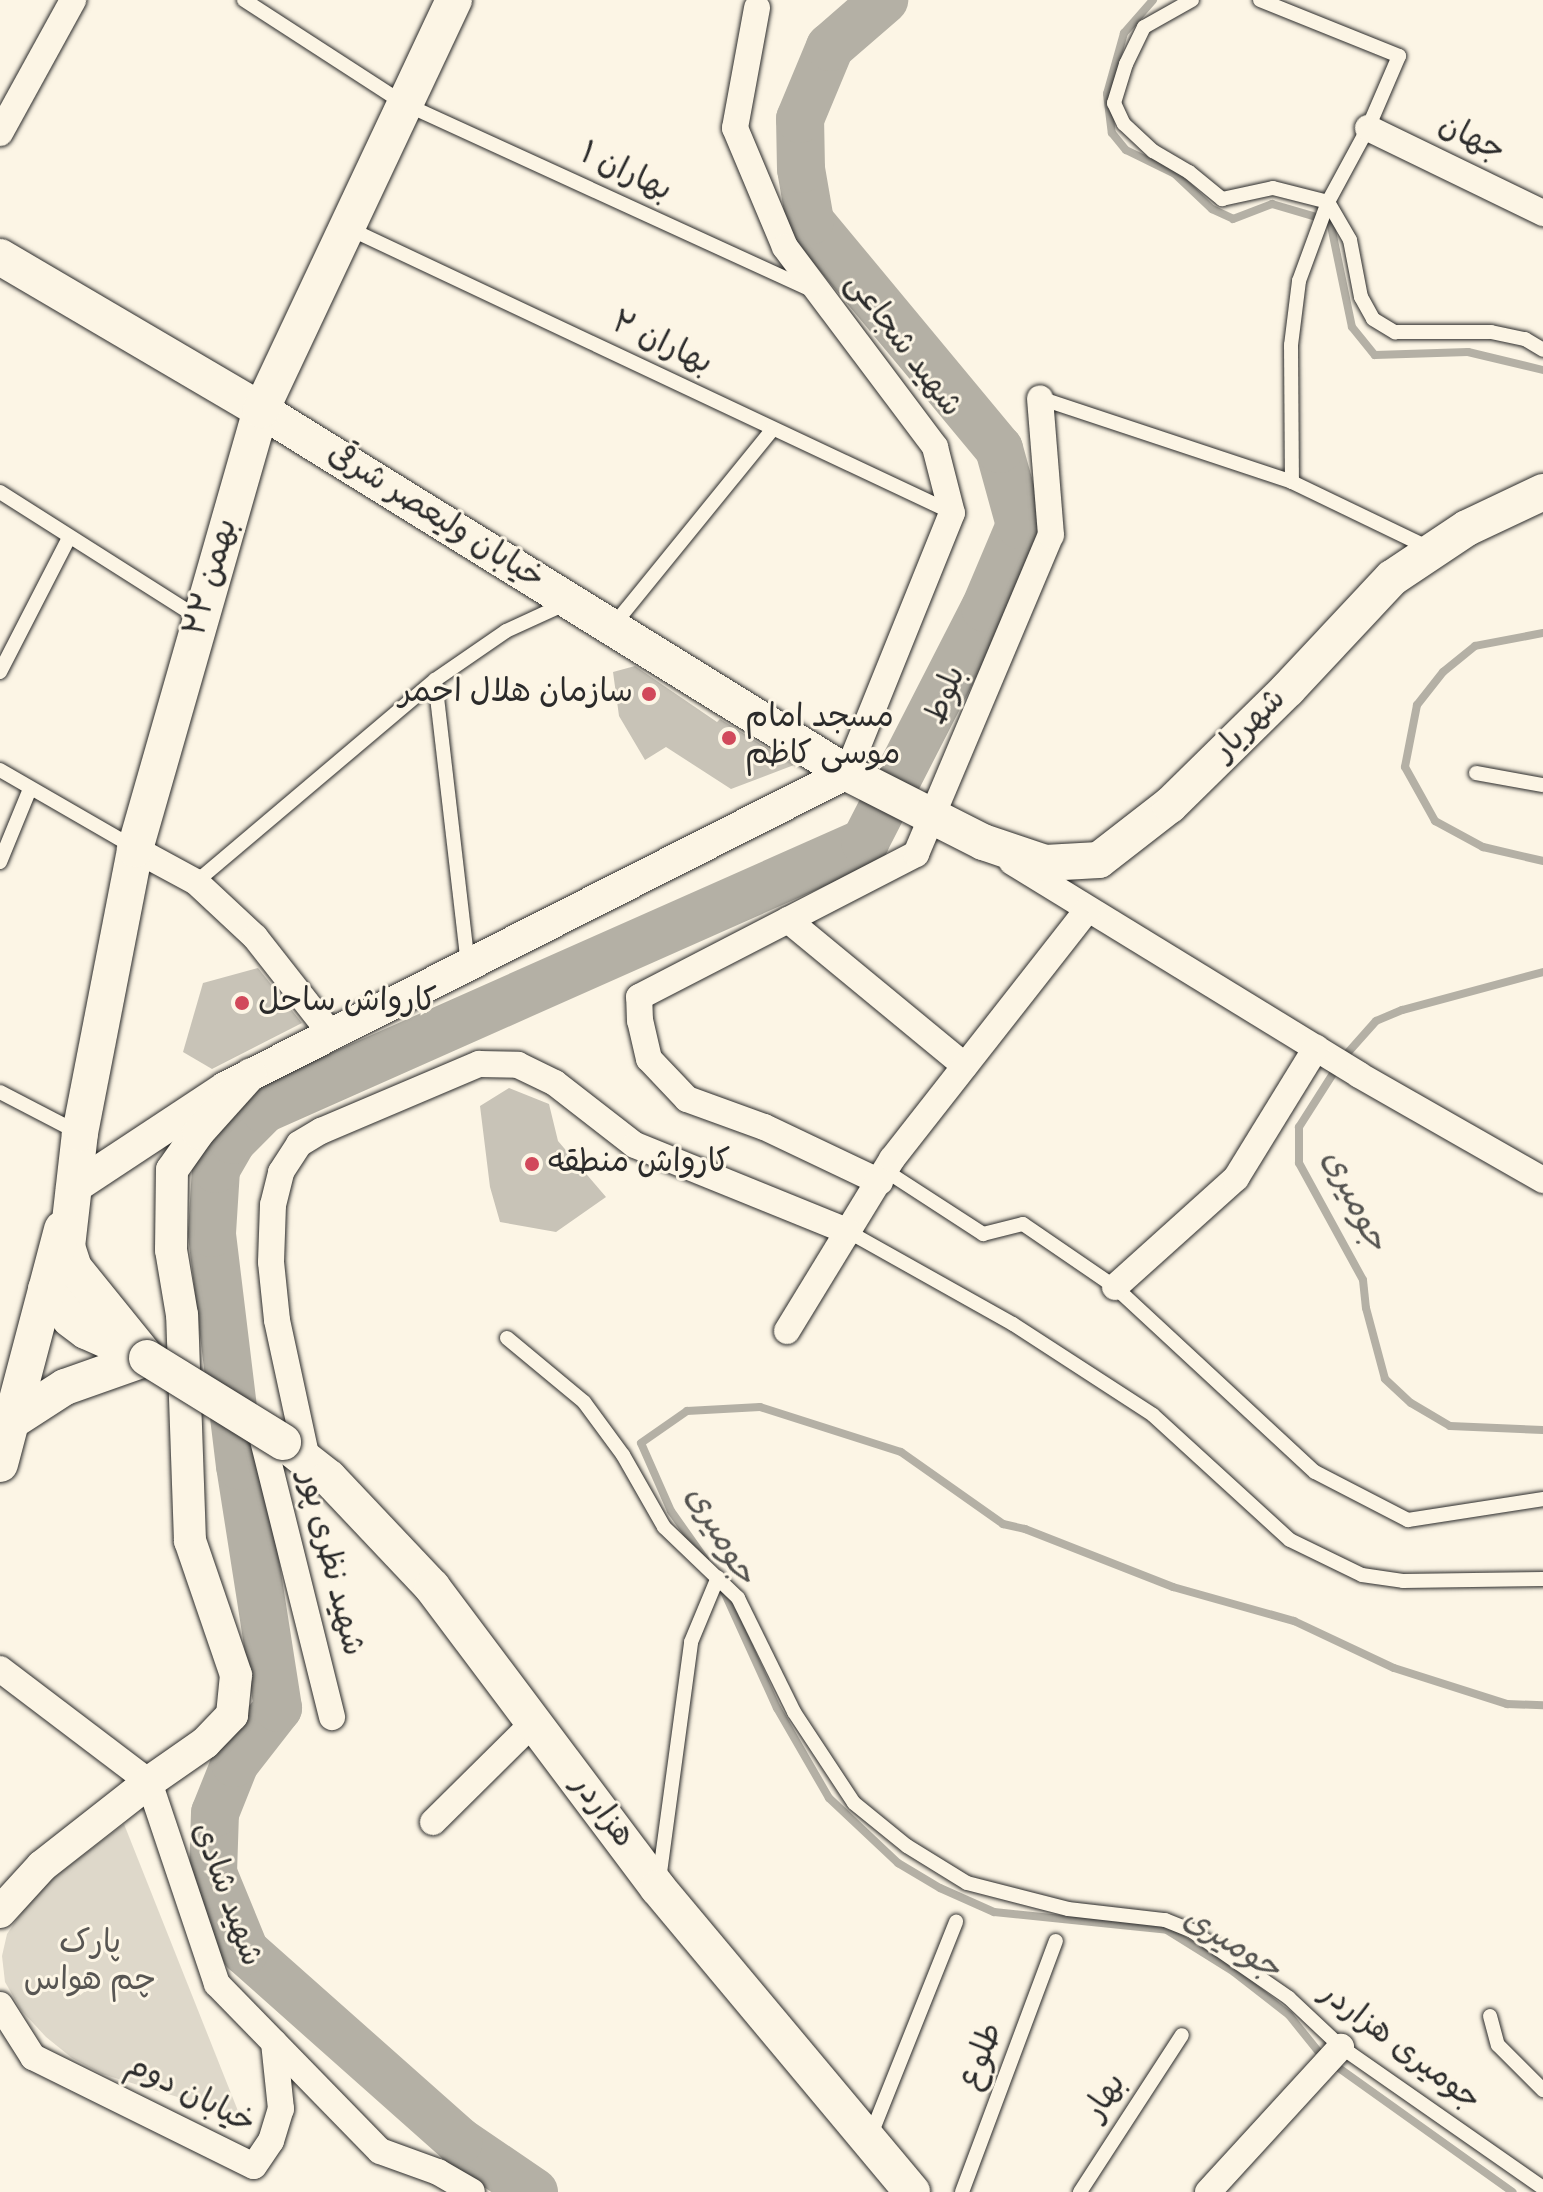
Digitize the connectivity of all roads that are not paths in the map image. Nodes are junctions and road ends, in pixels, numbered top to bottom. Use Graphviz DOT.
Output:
graph roads {
  1 [pos="73,0"];
  2 [pos="244,0"];
  3 [pos="454,0"];
  4 [pos="1192,0"];
  5 [pos="1260,0"];
  6 [pos="757,8"];
  7 [pos="405,104"];
  8 [pos="1368,128"];
  9 [pos="0,133"];
  10 [pos="1328,202"];
  11 [pos="1543,213"];
  12 [pos="347,228"];
  13 [pos="0,257"];
  14 [pos="821,294"];
  15 [pos="1543,350"];
  16 [pos="1040,398"];
  17 [pos="261,410"];
  18 [pos="773,429"];
  19 [pos="1292,482"];
  20 [pos="0,492"];
  21 [pos="1543,492"];
  22 [pos="952,513"];
  23 [pos="69,538"];
  24 [pos="1432,549"];
  25 [pos="570,601"];
  26 [pos="201,620"];
  27 [pos="612,627"];
  28 [pos="0,672"];
  29 [pos="435,680"];
  30 [pos="0,770"];
  31 [pos="1476,773"];
  32 [pos="858,778"];
  33 [pos="1543,785"];
  34 [pos="30,789"];
  35 [pos="933,817"];
  36 [pos="983,842"];
  37 [pos="135,849"];
  38 [pos="0,862"];
  39 [pos="196,882"];
  40 [pos="1087,910"];
  41 [pos="788,920"];
  42 [pos="468,965"];
  43 [pos="331,1034"];
  44 [pos="1307,1043"];
  45 [pos="965,1066"];
  46 [pos="251,1074"];
  47 [pos="0,1092"];
  48 [pos="80,1133"];
  49 [pos="1543,1180"];
  50 [pos="879,1183"];
  51 [pos="72,1189"];
  52 [pos="849,1232"];
  53 [pos="1115,1287"];
  54 [pos="46,1289"];
  55 [pos="787,1331"];
  56 [pos="507,1338"];
  57 [pos="30,1352"];
  58 [pos="147,1358"];
  59 [pos="12,1421"];
  60 [pos="283,1443"];
  61 [pos="0,1463"];
  62 [pos="1543,1499"];
  63 [pos="718,1577"];
  64 [pos="1543,1579"];
  65 [pos="0,1669"];
  66 [pos="332,1717"];
  67 [pos="534,1722"];
  68 [pos="149,1782"];
  69 [pos="433,1822"];
  70 [pos="658,1888"];
  71 [pos="0,1912"];
  72 [pos="956,1922"];
  73 [pos="1056,1941"];
  74 [pos="0,2005"];
  75 [pos="1490,2016"];
  76 [pos="1182,2035"];
  77 [pos="274,2042"];
  78 [pos="1341,2047"];
  79 [pos="1543,2090"];
  80 [pos="869,2138"];
  81 [pos="1218,2188"];
  82 [pos="1543,2188"];
  83 [pos="472,2192"];
  84 [pos="912,2192"];
  85 [pos="962,2192"];
  86 [pos="1080,2192"];
  1 -- 9 [label="street"];
  2 -- 7 [label="lane, بهاران ۱"];
  3 -- 7 [label="main road, ۲۲ بهمن"];
  4 -- 10 [label="lane"];
  5 -- 8 [label="lane"];
  6 -- 14 [label="street, شهید شجاعی"];
  7 -- 12 [label="main road, ۲۲ بهمن"];
  7 -- 14 [label="lane, بهاران ۱"];
  8 -- 10 [label="lane"];
  8 -- 11 [label="street, جهان"];
  10 -- 15 [label="lane"];
  10 -- 19 [label="lane"];
  12 -- 17 [label="main road, ۲۲ بهمن"];
  12 -- 18 [label="lane, بهاران ۲"];
  13 -- 17 [label="main road, خیابان ولیعصر شرقی"];
  14 -- 22 [label="street, شهید شجاعی"];
  16 -- 19 [label="lane"];
  16 -- 35 [label="street, بلوط"];
  17 -- 25 [label="main road, خیابان ولیعصر شرقی"];
  17 -- 26 [label="main road, ۲۲ بهمن"];
  18 -- 22 [label="lane, بهاران ۲"];
  18 -- 27 [label="lane"];
  19 -- 24 [label="lane"];
  20 -- 23 [label="lane"];
  21 -- 24 [label="main road, شهریار"];
  22 -- 32 [label="street"];
  23 -- 26 [label="lane"];
  23 -- 28 [label="lane"];
  24 -- 36 [label="main road, شهریار"];
  25 -- 27 [label="main road, خیابان ولیعصر شرقی"];
  25 -- 29 [label="lane"];
  26 -- 37 [label="main road, ۲۲ بهمن"];
  27 -- 32 [label="main road, خیابان ولیعصر شرقی"];
  29 -- 39 [label="lane"];
  29 -- 42 [label="lane"];
  30 -- 34 [label="lane"];
  31 -- 33 [label="lane"];
  32 -- 35 [label="main road, خیابان ولیعصر شرقی"];
  32 -- 42 [label="street"];
  34 -- 37 [label="lane"];
  34 -- 38 [label="lane"];
  35 -- 36 [label="main road, شهریار"];
  35 -- 41 [label="street, بلوط"];
  36 -- 40 [label="street"];
  37 -- 39 [label="street"];
  37 -- 48 [label="main road, ۲۲ بهمن"];
  39 -- 43 [label="street"];
  40 -- 44 [label="street"];
  40 -- 45 [label="street"];
  41 -- 45 [label="street"];
  41 -- 50 [label="street, بلوط"];
  42 -- 43 [label="street"];
  43 -- 46 [label="street"];
  44 -- 49 [label="street"];
  44 -- 53 [label="street"];
  45 -- 50 [label="street"];
  46 -- 51 [label="street"];
  46 -- 68 [label="street"];
  47 -- 48 [label="lane"];
  48 -- 51 [label="main road, ۲۲ بهمن"];
  50 -- 52 [label="street"];
  50 -- 53 [label="lane"];
  51 -- 54 [label="main road"];
  51 -- 58 [label="main road"];
  52 -- 55 [label="street"];
  52 -- 60 [label="street, شهید نظری پور"];
  52 -- 64 [label="lane"];
  53 -- 62 [label="lane"];
  54 -- 57 [label="main road"];
  54 -- 58 [label="main road"];
  56 -- 63 [label="lane, جومیری هزاردر"];
  57 -- 58 [label="main road"];
  57 -- 59 [label="main road"];
  58 -- 59 [label="main road"];
  58 -- 60 [label="main road, هزاردر, bridge"];
  59 -- 61 [label="main road"];
  60 -- 66 [label="street, شهید نظری پور"];
  60 -- 67 [label="main road, هزاردر"];
  63 -- 70 [label="lane"];
  63 -- 78 [label="lane, جومیری هزاردر"];
  65 -- 68 [label="street"];
  67 -- 69 [label="street"];
  67 -- 70 [label="main road, هزاردر"];
  68 -- 71 [label="street"];
  68 -- 77 [label="street, شهید شادی"];
  70 -- 80 [label="main road, هزاردر"];
  72 -- 80 [label="lane"];
  73 -- 85 [label="lane, طلوع"];
  74 -- 77 [label="street, خیابان دوم"];
  75 -- 79 [label="lane"];
  76 -- 86 [label="lane, بهار"];
  77 -- 83 [label="street, شهید شادی"];
  78 -- 81 [label="street"];
  78 -- 82 [label="lane, جومیری هزاردر"];
  80 -- 84 [label="main road, هزاردر"];
}
